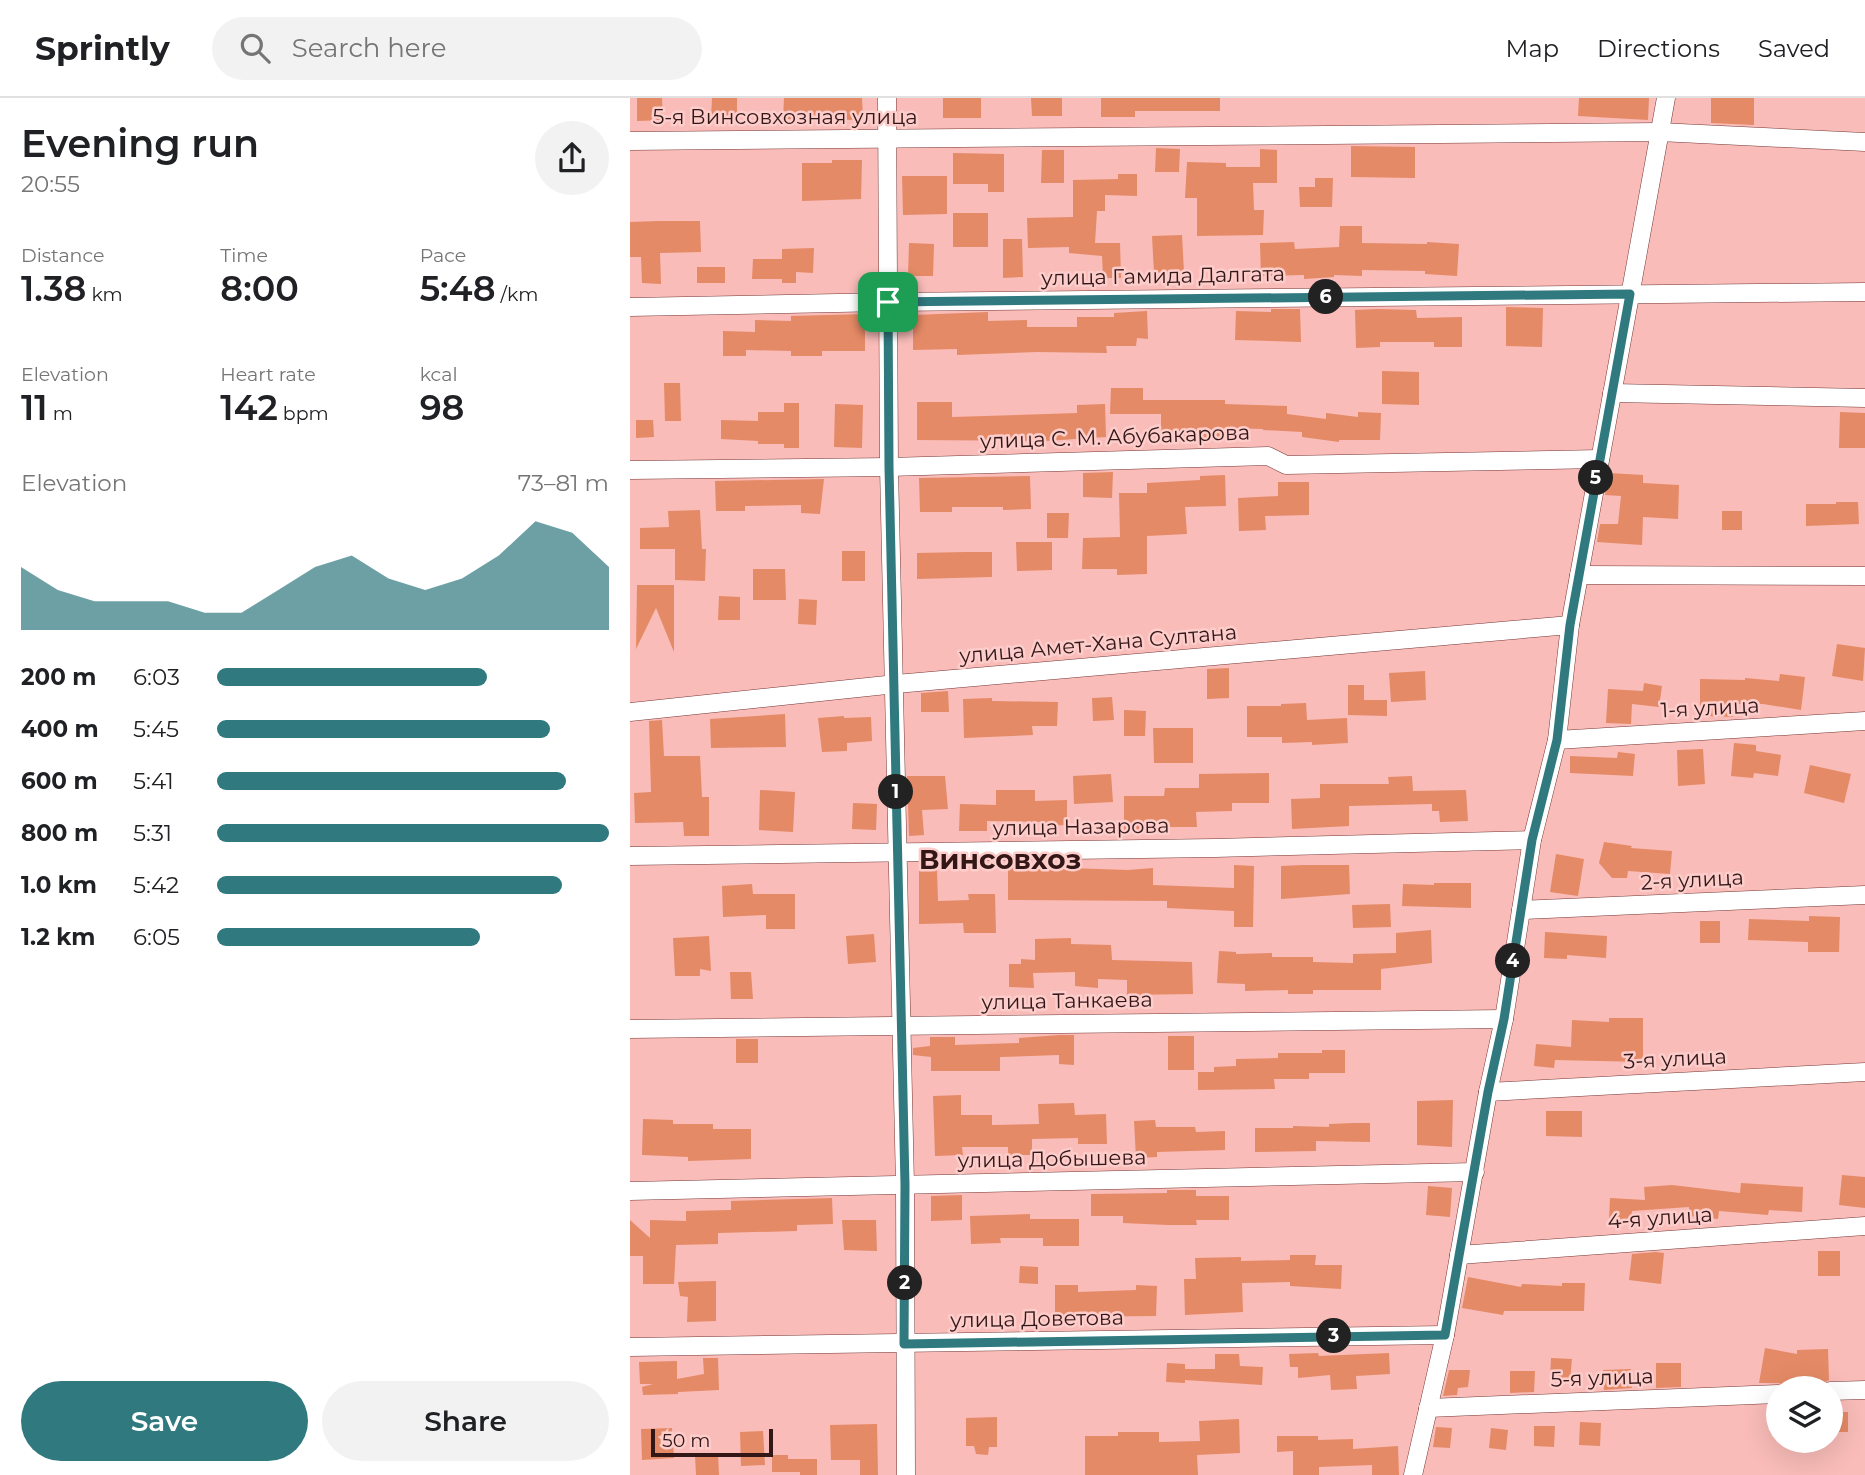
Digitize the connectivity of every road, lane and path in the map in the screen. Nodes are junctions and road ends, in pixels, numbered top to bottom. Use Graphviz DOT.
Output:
graph roads {
  1 [pos="887,98"];
  2 [pos="1665,98"];
  3 [pos="1660,132"];
  4 [pos="888,139"];
  5 [pos="630,141"];
  6 [pos="1865,142"];
  7 [pos="1865,292"];
  8 [pos="1630,294"];
  9 [pos="888,302"];
  10 [pos="630,307"];
  11 [pos="1612,394"];
  12 [pos="1865,398"];
  13 [pos="1600,459"];
  14 [pos="889,467"];
  15 [pos="630,470"];
  16 [pos="1579,575"];
  17 [pos="1865,576"];
  18 [pos="1570,625"];
  19 [pos="895,684"];
  20 [pos="630,712"];
  21 [pos="1865,721"];
  22 [pos="1557,740"];
  23 [pos="1532,840"];
  24 [pos="897,852"];
  25 [pos="630,856"];
  26 [pos="1865,895"];
  27 [pos="1521,910"];
  28 [pos="1504,1019"];
  29 [pos="901,1026"];
  30 [pos="630,1029"];
  31 [pos="1865,1072"];
  32 [pos="1488,1092"];
  33 [pos="1475,1172"];
  34 [pos="905,1185"];
  35 [pos="630,1191"];
  36 [pos="1865,1226"];
  37 [pos="1459,1255"];
  38 [pos="1445,1335"];
  39 [pos="904,1344"];
  40 [pos="630,1347"];
  41 [pos="1865,1390"];
  42 [pos="1843,1391"];
  43 [pos="1766,1394"];
  44 [pos="1428,1408"];
  45 [pos="906,1475"];
  46 [pos="1413,1475"];
  1 -- 4 [label="street"];
  2 -- 3 [label="street"];
  3 -- 4 [label="street, 5-я Винсовхозная улица"];
  3 -- 6 [label="street, 5-я Винсовхозная улица"];
  3 -- 8 [label="street"];
  4 -- 5 [label="street, 5-я Винсовхозная улица"];
  4 -- 9 [label="street"];
  7 -- 8 [label="street, улица Гамида Далгата"];
  8 -- 9 [label="street, улица Гамида Далгата"];
  8 -- 11 [label="street"];
  9 -- 10 [label="street, улица Гамида Далгата"];
  9 -- 14 [label="street"];
  11 -- 12 [label="street"];
  11 -- 13 [label="street"];
  13 -- 14 [label="street, улица С. М. Абубакарова"];
  13 -- 16 [label="street"];
  14 -- 15 [label="street, улица С. М. Абубакарова"];
  14 -- 19 [label="street"];
  16 -- 17 [label="street"];
  16 -- 18 [label="street"];
  18 -- 19 [label="street, улица Амет-Хана Султана"];
  18 -- 22 [label="street"];
  19 -- 20 [label="street, улица Амет-Хана Султана"];
  19 -- 24 [label="street"];
  21 -- 22 [label="street, 1-я улица"];
  22 -- 23 [label="street"];
  23 -- 24 [label="street, улица Назарова"];
  23 -- 27 [label="street"];
  24 -- 25 [label="street, улица Назарова"];
  24 -- 29 [label="street"];
  26 -- 27 [label="street, 2-я улица"];
  27 -- 28 [label="street"];
  28 -- 29 [label="street, улица Танкаева"];
  28 -- 32 [label="street"];
  29 -- 30 [label="street, улица Танкаева"];
  29 -- 34 [label="street"];
  31 -- 32 [label="street, 3-я улица"];
  32 -- 33 [label="street"];
  33 -- 34 [label="street, улица Добышева"];
  33 -- 37 [label="street"];
  34 -- 35 [label="street, улица Добышева"];
  34 -- 39 [label="street"];
  36 -- 37 [label="street, 4-я улица"];
  37 -- 38 [label="street"];
  38 -- 39 [label="street, улица Доветова"];
  38 -- 44 [label="street"];
  39 -- 40 [label="street, улица Доветова"];
  39 -- 45 [label="street"];
  41 -- 42 [label="street"];
  43 -- 44 [label="street, 5-я улица"];
  44 -- 46 [label="street"];
}
